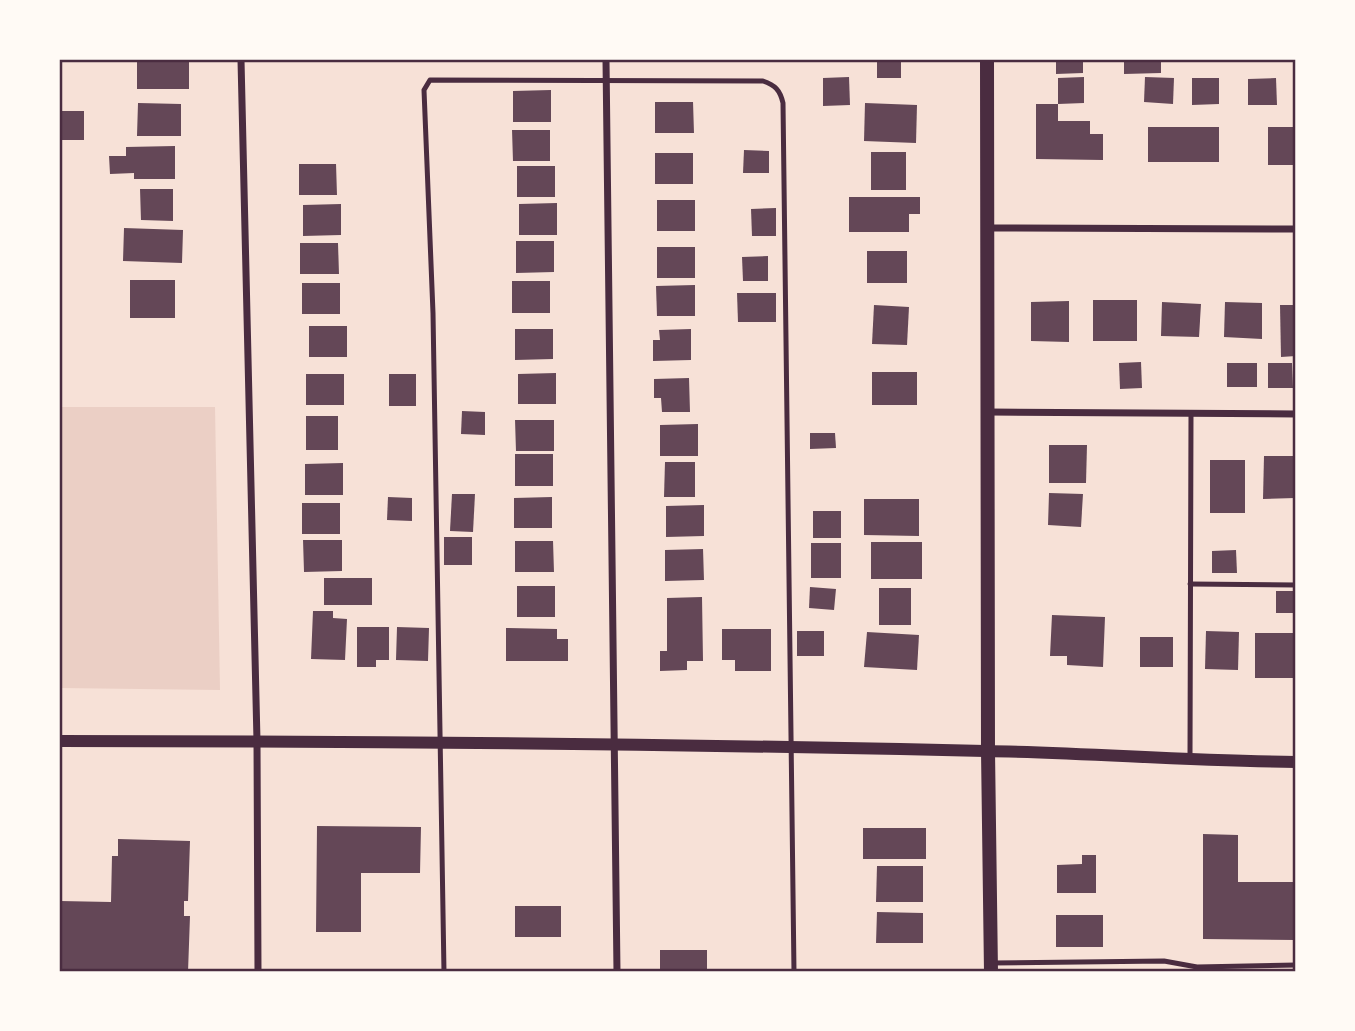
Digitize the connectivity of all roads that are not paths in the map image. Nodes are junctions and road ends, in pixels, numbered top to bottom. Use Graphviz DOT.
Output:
graph roads {
  1 [pos="241,60"];
  2 [pos="606,60"];
  3 [pos="987,60"];
  4 [pos="606,80"];
  5 [pos="986,228"];
  6 [pos="1296,229"];
  7 [pos="989,412"];
  8 [pos="1191,413"];
  9 [pos="1296,414"];
  10 [pos="1190,584"];
  11 [pos="1296,585"];
  12 [pos="60,741"];
  13 [pos="257,741"];
  14 [pos="441,744"];
  15 [pos="615,746"];
  16 [pos="791,748"];
  17 [pos="988,751"];
  18 [pos="1191,761"];
  19 [pos="1296,762"];
  20 [pos="1296,965"];
  21 [pos="991,967"];
  22 [pos="1197,969"];
  23 [pos="258,971"];
  24 [pos="444,971"];
  25 [pos="617,971"];
  26 [pos="794,971"];
  1 -- 13 [label="street"];
  2 -- 4 [label="street"];
  3 -- 5 [label="main road"];
  4 -- 14 [label="lane"];
  4 -- 15 [label="street"];
  4 -- 16 [label="lane"];
  5 -- 6 [label="street"];
  5 -- 7 [label="main road"];
  7 -- 8 [label="street"];
  7 -- 17 [label="main road"];
  8 -- 9 [label="street"];
  8 -- 10 [label="lane"];
  10 -- 11 [label="lane"];
  10 -- 18 [label="lane"];
  12 -- 13 [label="street"];
  13 -- 14 [label="street"];
  13 -- 23 [label="street"];
  14 -- 15 [label="street"];
  14 -- 24 [label="lane"];
  15 -- 16 [label="street"];
  15 -- 25 [label="street"];
  16 -- 17 [label="street"];
  16 -- 26 [label="lane"];
  17 -- 18 [label="street"];
  17 -- 21 [label="main road"];
  18 -- 19 [label="street"];
  20 -- 22 [label="lane"];
  21 -- 22 [label="lane"];
}
